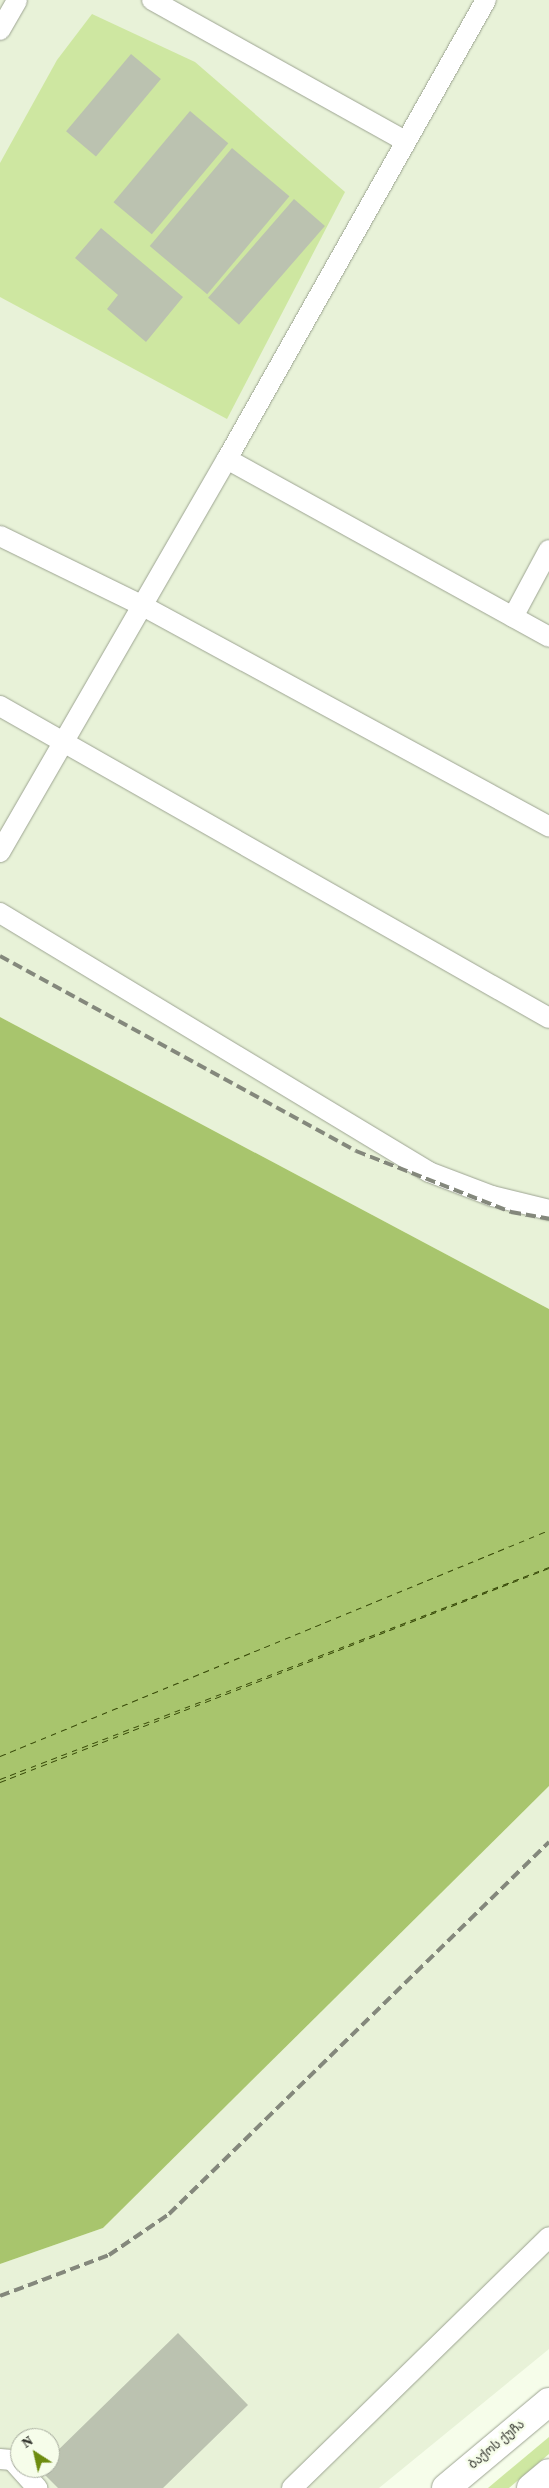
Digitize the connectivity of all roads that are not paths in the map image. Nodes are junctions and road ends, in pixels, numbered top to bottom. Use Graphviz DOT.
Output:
graph roads {
  1 [pos="17,0"];
  2 [pos="152,0"];
  3 [pos="486,0"];
  4 [pos="0,30"];
  5 [pos="405,141"];
  6 [pos="227,459"];
  7 [pos="0,536"];
  8 [pos="549,550"];
  9 [pos="143,606"];
  10 [pos="513,617"];
  11 [pos="549,637"];
  12 [pos="0,706"];
  13 [pos="65,741"];
  14 [pos="549,826"];
  15 [pos="0,852"];
  16 [pos="0,913"];
  17 [pos="549,1018"];
  18 [pos="549,1210"];
  19 [pos="549,2237"];
  20 [pos="549,2402"];
  21 [pos="0,2460"];
  22 [pos="549,2473"];
  23 [pos="37,2488"];
  24 [pos="292,2488"];
  25 [pos="446,2488"];
  26 [pos="530,2488"];
  1 -- 4 [label="lane"];
  2 -- 5 [label="lane"];
  3 -- 5 [label="lane"];
  5 -- 6 [label="lane"];
  6 -- 9 [label="lane"];
  6 -- 10 [label="lane"];
  7 -- 9 [label="lane"];
  8 -- 10 [label="lane"];
  9 -- 13 [label="lane"];
  9 -- 14 [label="lane"];
  10 -- 11 [label="lane"];
  12 -- 13 [label="lane"];
  13 -- 15 [label="lane"];
  13 -- 17 [label="lane"];
  16 -- 18 [label="lane"];
  19 -- 24 [label="lane"];
  20 -- 25 [label="main road, ბაქოს ქუჩა"];
  21 -- 23 [label="lane"];
  22 -- 26 [label="main road"];
}
